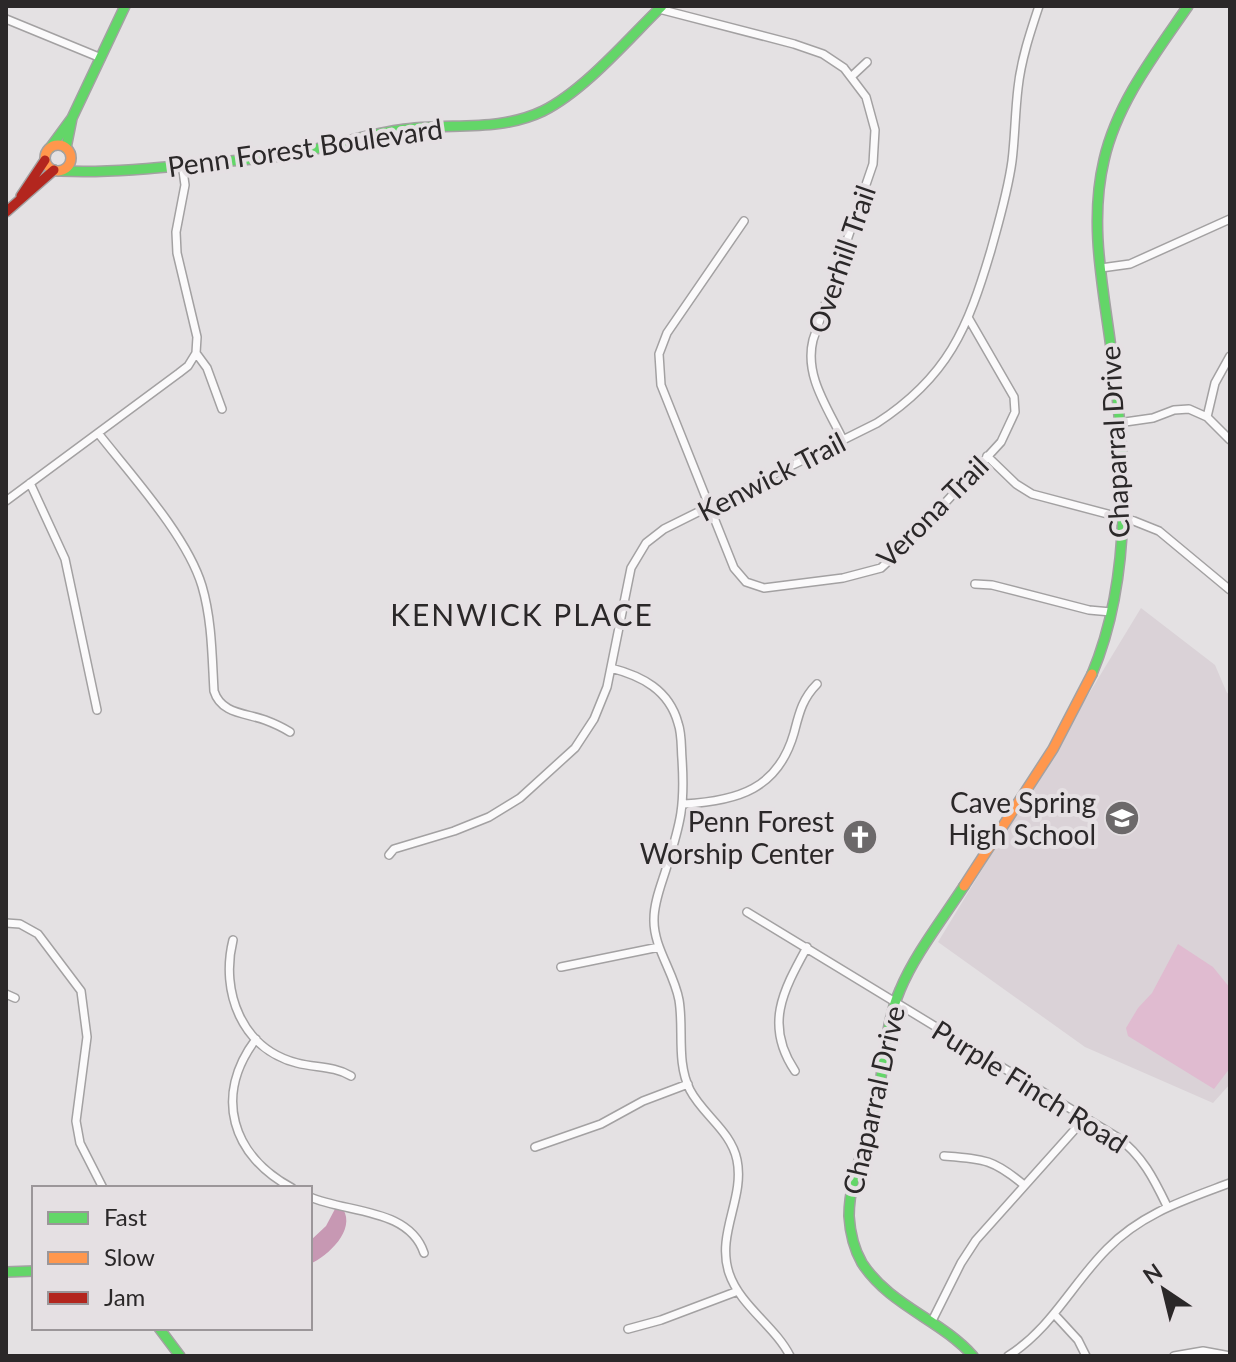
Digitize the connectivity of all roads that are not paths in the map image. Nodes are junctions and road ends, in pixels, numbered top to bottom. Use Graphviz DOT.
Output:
graph roads {
  1 [pos="125,6"];
  2 [pos="1039,6"];
  3 [pos="1188,6"];
  4 [pos="660,7"];
  5 [pos="6,19"];
  6 [pos="101,58"];
  7 [pos="867,62"];
  8 [pos="852,76"];
  9 [pos="72,118"];
  10 [pos="50,148"];
  11 [pos="68,153"];
  12 [pos="45,160"];
  13 [pos="182,164"];
  14 [pos="57,171"];
  15 [pos="98,172"];
  16 [pos="20,199"];
  17 [pos="6,212"];
  18 [pos="1230,219"];
  19 [pos="744,221"];
  20 [pos="1101,268"];
  21 [pos="969,319"];
  22 [pos="196,353"];
  23 [pos="1230,356"];
  24 [pos="222,409"];
  25 [pos="1207,417"];
  26 [pos="1118,423"];
  27 [pos="98,433"];
  28 [pos="843,440"];
  29 [pos="1230,440"];
  30 [pos="987,456"];
  31 [pos="30,483"];
  32 [pos="6,501"];
  33 [pos="710,507"];
  34 [pos="1122,517"];
  35 [pos="975,584"];
  36 [pos="1230,590"];
  37 [pos="1111,612"];
  38 [pos="611,668"];
  39 [pos="817,684"];
  40 [pos="97,710"];
  41 [pos="290,732"];
  42 [pos="684,804"];
  43 [pos="389,855"];
  44 [pos="747,912"];
  45 [pos="6,923"];
  46 [pos="233,940"];
  47 [pos="659,947"];
  48 [pos="807,947"];
  49 [pos="561,967"];
  50 [pos="6,994"];
  51 [pos="15,998"];
  52 [pos="895,1001"];
  53 [pos="256,1039"];
  54 [pos="795,1071"];
  55 [pos="351,1076"];
  56 [pos="688,1084"];
  57 [pos="1086,1117"];
  58 [pos="535,1147"];
  59 [pos="944,1156"];
  60 [pos="1230,1183"];
  61 [pos="1024,1185"];
  62 [pos="102,1186"];
  63 [pos="288,1186"];
  64 [pos="312,1198"];
  65 [pos="1167,1206"];
  66 [pos="424,1253"];
  67 [pos="32,1271"];
  68 [pos="6,1272"];
  69 [pos="738,1291"];
  70 [pos="1055,1315"];
  71 [pos="932,1321"];
  72 [pos="628,1329"];
  73 [pos="160,1330"];
  74 [pos="180,1356"];
  75 [pos="790,1356"];
  76 [pos="973,1356"];
  77 [pos="1008,1356"];
  78 [pos="1086,1356"];
  79 [pos="1174,1356"];
  80 [pos="1230,1356"];
  1 -- 6 [label="street"];
  2 -- 21 [label="street, Kenwick Trail"];
  3 -- 20 [label="street, Chaparral Drive"];
  4 -- 8 [label="street, Overhill Trail"];
  4 -- 13 [label="street, Penn Forest Boulevard"];
  5 -- 6 [label="street"];
  6 -- 9 [label="street"];
  7 -- 8 [label="street"];
  8 -- 28 [label="street, Overhill Trail"];
  9 -- 10 [label="street"];
  9 -- 11 [label="street"];
  10 -- 11 [label="street"];
  10 -- 12 [label="street"];
  11 -- 14 [label="street"];
  11 -- 15 [label="street"];
  12 -- 14 [label="street"];
  12 -- 16 [label="street"];
  13 -- 15 [label="street, Penn Forest Boulevard"];
  13 -- 22 [label="street"];
  14 -- 15 [label="street, Penn Forest Boulevard"];
  14 -- 16 [label="street"];
  16 -- 17 [label="street"];
  18 -- 20 [label="street"];
  19 -- 33 [label="street, Verona Trail"];
  20 -- 26 [label="street, Chaparral Drive"];
  21 -- 28 [label="street, Kenwick Trail"];
  21 -- 30 [label="street, Verona Trail"];
  22 -- 24 [label="street"];
  22 -- 27 [label="street"];
  23 -- 25 [label="street"];
  25 -- 26 [label="street"];
  25 -- 29 [label="street"];
  26 -- 34 [label="street, Chaparral Drive"];
  27 -- 31 [label="street"];
  27 -- 41 [label="street"];
  28 -- 33 [label="street, Kenwick Trail"];
  30 -- 33 [label="street, Verona Trail"];
  30 -- 34 [label="street"];
  31 -- 32 [label="street"];
  31 -- 40 [label="street"];
  33 -- 38 [label="street, Kenwick Trail"];
  34 -- 36 [label="street"];
  34 -- 37 [label="street, Chaparral Drive"];
  35 -- 37 [label="street"];
  37 -- 52 [label="street, Chaparral Drive"];
  38 -- 42 [label="street"];
  38 -- 43 [label="street, Kenwick Trail"];
  39 -- 42 [label="street"];
  42 -- 47 [label="street"];
  44 -- 48 [label="street, Purple Finch Road"];
  45 -- 62 [label="street"];
  46 -- 53 [label="street"];
  47 -- 49 [label="street"];
  47 -- 56 [label="street"];
  48 -- 52 [label="street, Purple Finch Road"];
  48 -- 54 [label="street"];
  50 -- 51 [label="street"];
  52 -- 57 [label="street, Purple Finch Road"];
  52 -- 71 [label="street, Chaparral Drive"];
  53 -- 55 [label="street"];
  53 -- 63 [label="street"];
  56 -- 58 [label="street"];
  56 -- 69 [label="street"];
  57 -- 61 [label="street"];
  57 -- 65 [label="street, Purple Finch Road"];
  59 -- 61 [label="street"];
  60 -- 65 [label="street"];
  61 -- 71 [label="street"];
  64 -- 66 [label="street"];
  65 -- 70 [label="street"];
  67 -- 68 [label="street"];
  69 -- 72 [label="street"];
  69 -- 75 [label="street"];
  70 -- 77 [label="street"];
  70 -- 78 [label="street"];
  71 -- 76 [label="street, Chaparral Drive"];
  73 -- 74 [label="street"];
  79 -- 80 [label="street"];
}
